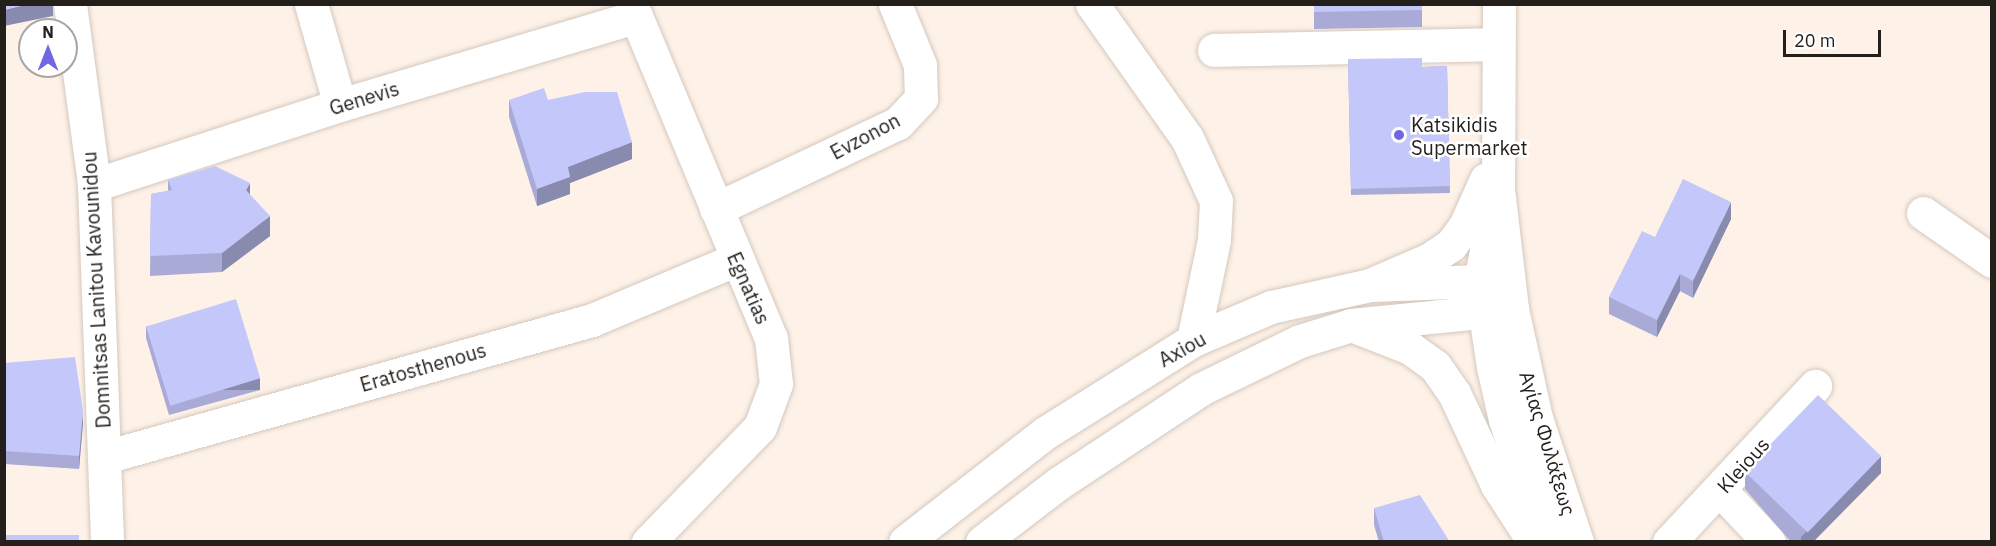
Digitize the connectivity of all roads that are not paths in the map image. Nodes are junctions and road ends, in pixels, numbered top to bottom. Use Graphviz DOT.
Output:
graph roads {
  1 [pos="70,4"];
  2 [pos="311,4"];
  3 [pos="895,4"];
  4 [pos="1499,4"];
  5 [pos="1092,5"];
  6 [pos="633,11"];
  7 [pos="1498,44"];
  8 [pos="1214,50"];
  9 [pos="340,105"];
  10 [pos="1498,153"];
  11 [pos="94,185"];
  12 [pos="716,209"];
  13 [pos="1923,213"];
  14 [pos="735,260"];
  15 [pos="1992,261"];
  16 [pos="1370,285"];
  17 [pos="1496,296"];
  18 [pos="1351,325"];
  19 [pos="1193,340"];
  20 [pos="1815,386"];
  21 [pos="105,457"];
  22 [pos="1720,490"];
  23 [pos="107,542"];
  24 [pos="648,542"];
  25 [pos="905,542"];
  26 [pos="982,542"];
  27 [pos="1534,542"];
  28 [pos="1547,542"];
  29 [pos="1577,542"];
  30 [pos="1669,542"];
  31 [pos="1769,542"];
  1 -- 11 [label="street, Domnitsas Lanitou Kavounidou"];
  2 -- 9 [label="street"];
  3 -- 12 [label="street, Evzonon"];
  4 -- 7 [label="street"];
  5 -- 19 [label="street"];
  6 -- 9 [label="street, Genevis"];
  6 -- 12 [label="street, Egnatias"];
  7 -- 8 [label="street"];
  7 -- 10 [label="street"];
  9 -- 11 [label="street, Genevis"];
  10 -- 16 [label="street"];
  10 -- 17 [label="street"];
  11 -- 21 [label="street, Domnitsas Lanitou Kavounidou"];
  12 -- 14 [label="street, Egnatias"];
  13 -- 15 [label="street"];
  14 -- 21 [label="street, Eratosthenous"];
  14 -- 24 [label="street, Egnatias"];
  16 -- 17 [label="street, Axiou"];
  16 -- 19 [label="street, Axiou"];
  17 -- 18 [label="street"];
  17 -- 28 [label="street, Αγίας Φυλάξεως"];
  17 -- 29 [label="street, Αγίας Φυλάξεως"];
  18 -- 26 [label="street"];
  18 -- 27 [label="street"];
  19 -- 25 [label="street, Axiou"];
  20 -- 22 [label="street, Kleious"];
  21 -- 23 [label="street, Domnitsas Lanitou Kavounidou"];
  22 -- 30 [label="street, Kleious"];
  22 -- 31 [label="street"];
}
